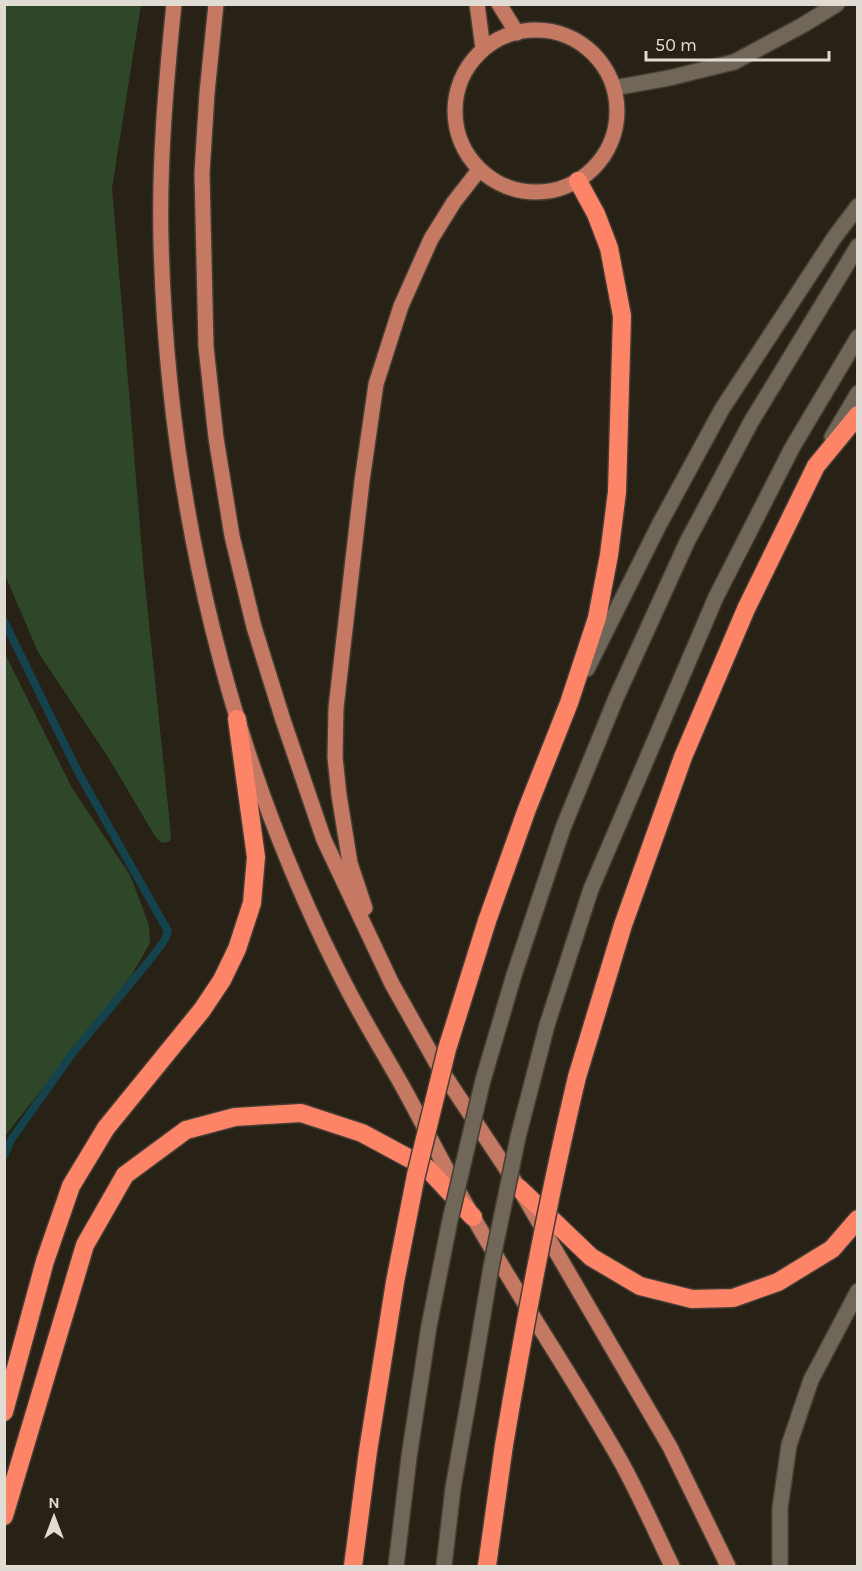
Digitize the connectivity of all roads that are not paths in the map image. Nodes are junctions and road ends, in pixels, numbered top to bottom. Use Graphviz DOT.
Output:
graph roads {
  1 [pos="174,4"];
  2 [pos="216,4"];
  3 [pos="477,4"];
  4 [pos="499,4"];
  5 [pos="837,4"];
  6 [pos="517,33"];
  7 [pos="483,49"];
  8 [pos="614,88"];
  9 [pos="479,170"];
  10 [pos="578,181"];
  11 [pos="858,206"];
  12 [pos="858,246"];
  13 [pos="858,337"];
  14 [pos="858,393"];
  15 [pos="858,415"];
  16 [pos="816,466"];
  17 [pos="570,703"];
  18 [pos="237,719"];
  19 [pos="392,984"];
  20 [pos="519,1188"];
  21 [pos="473,1217"];
  22 [pos="858,1219"];
  23 [pos="858,1291"];
  24 [pos="4,1412"];
  25 [pos="4,1516"];
  26 [pos="353,1566"];
  27 [pos="396,1566"];
  28 [pos="444,1566"];
  29 [pos="487,1566"];
  30 [pos="672,1566"];
  31 [pos="728,1566"];
  32 [pos="780,1566"];
  1 -- 18 [label="main road"];
  2 -- 19 [label="main road"];
  3 -- 7 [label="main road"];
  4 -- 6 [label="main road"];
  5 -- 8 [label="lane"];
  6 -- 7 [label="main road"];
  6 -- 8 [label="main road"];
  7 -- 9 [label="main road"];
  8 -- 10 [label="main road"];
  9 -- 10 [label="main road"];
  9 -- 19 [label="main road"];
  10 -- 17 [label="highway"];
  11 -- 17 [label="lane"];
  12 -- 27 [label="lane, bridge"];
  13 -- 28 [label="lane, bridge"];
  14 -- 16 [label="lane"];
  15 -- 16 [label="highway"];
  16 -- 29 [label="highway, bridge"];
  17 -- 26 [label="highway, bridge"];
  18 -- 21 [label="main road"];
  18 -- 24 [label="highway"];
  19 -- 20 [label="main road"];
  20 -- 22 [label="highway"];
  20 -- 31 [label="main road"];
  21 -- 25 [label="highway"];
  21 -- 30 [label="main road"];
  23 -- 32 [label="lane"];
}
